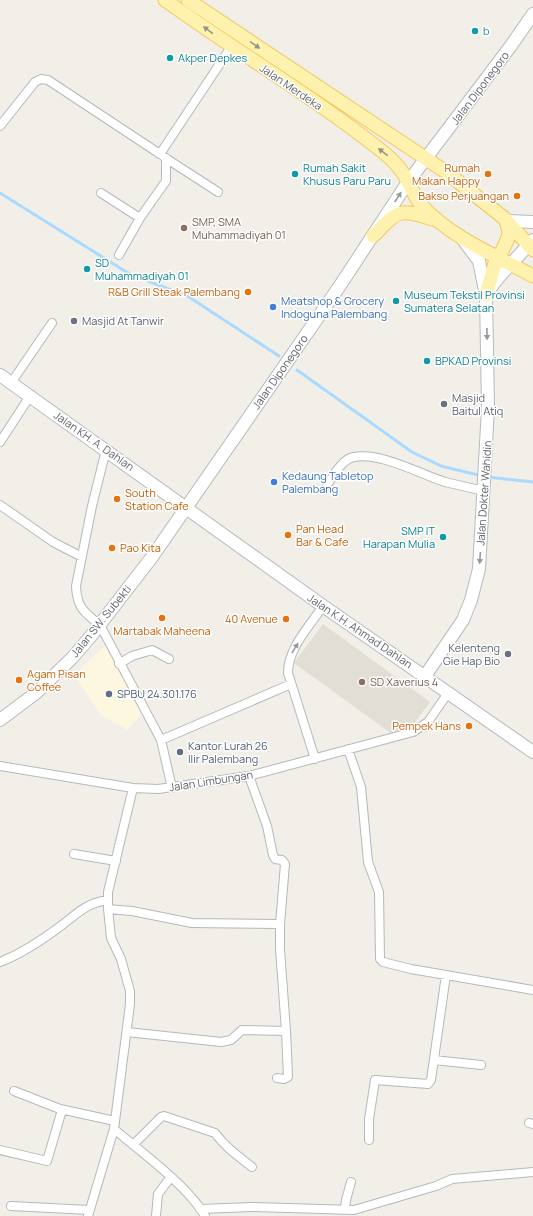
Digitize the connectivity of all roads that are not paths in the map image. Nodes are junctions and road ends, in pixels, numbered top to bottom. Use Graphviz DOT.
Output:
graph roads {
  1 [pos="165,0"];
  2 [pos="188,0"];
  3 [pos="533,14"];
  4 [pos="231,47"];
  5 [pos="2,121"];
  6 [pos="163,156"];
  7 [pos="425,160"];
  8 [pos="408,182"];
  9 [pos="218,192"];
  10 [pos="101,193"];
  11 [pos="140,218"];
  12 [pos="437,221"];
  13 [pos="506,221"];
  14 [pos="533,222"];
  15 [pos="373,236"];
  16 [pos="460,237"];
  17 [pos="531,245"];
  18 [pos="119,255"];
  19 [pos="498,256"];
  20 [pos="510,263"];
  21 [pos="533,276"];
  22 [pos="486,295"];
  23 [pos="52,322"];
  24 [pos="0,375"];
  25 [pos="12,383"];
  26 [pos="30,396"];
  27 [pos="0,442"];
  28 [pos="106,450"];
  29 [pos="485,482"];
  30 [pos="327,485"];
  31 [pos="0,505"];
  32 [pos="187,508"];
  33 [pos="82,557"];
  34 [pos="322,606"];
  35 [pos="100,625"];
  36 [pos="169,659"];
  37 [pos="119,664"];
  38 [pos="425,676"];
  39 [pos="292,684"];
  40 [pos="448,693"];
  41 [pos="0,720"];
  42 [pos="161,740"];
  43 [pos="348,749"];
  44 [pos="533,752"];
  45 [pos="315,759"];
  46 [pos="0,766"];
  47 [pos="249,776"];
  48 [pos="133,788"];
  49 [pos="172,788"];
  50 [pos="74,854"];
  51 [pos="116,860"];
  52 [pos="108,900"];
  53 [pos="108,909"];
  54 [pos="280,923"];
  55 [pos="0,962"];
  56 [pos="446,975"];
  57 [pos="533,990"];
  58 [pos="286,1031"];
  59 [pos="127,1032"];
  60 [pos="434,1060"];
  61 [pos="481,1065"];
  62 [pos="276,1078"];
  63 [pos="14,1091"];
  64 [pos="62,1110"];
  65 [pos="115,1125"];
  66 [pos="369,1140"];
  67 [pos="133,1145"];
  68 [pos="0,1150"];
  69 [pos="252,1167"];
  70 [pos="533,1172"];
  71 [pos="170,1178"];
  72 [pos="351,1182"];
  73 [pos="11,1206"];
  74 [pos="345,1209"];
  75 [pos="203,1212"];
  76 [pos="88,1213"];
  77 [pos="156,1216"];
  4 -- 1 [label="main road, Jalan Merdeka, one-way"];
  2 -- 7 [label="main road, Jalan Merdeka, one-way"];
  3 -- 7 [label="main road, Jalan Diponegoro"];
  4 -- 6 [label="street"];
  8 -- 4 [label="main road, Jalan Merdeka, one-way"];
  5 -- 6 [label="street"];
  6 -- 9 [label="street"];
  6 -- 11 [label="street"];
  7 -- 8 [label="main road, Jalan Diponegoro"];
  7 -- 13 [label="main road, Jalan Merdeka"];
  8 -- 12 [label="main road, Jalan Merdeka"];
  15 -- 8 [label="main road, Jalan Diponegoro, one-way"];
  10 -- 11 [label="street"];
  11 -- 18 [label="street"];
  12 -- 15 [label="main road"];
  12 -- 16 [label="main road"];
  13 -- 14 [label="main road"];
  13 -- 17 [label="main road, Jalan Merdeka"];
  13 -- 19 [label="main road"];
  15 -- 32 [label="main road, Jalan Diponegoro"];
  16 -- 19 [label="main road"];
  16 -- 22 [label="main road, Jalan Dokter Wahidin"];
  17 -- 20 [label="main road"];
  19 -- 20 [label="main road"];
  19 -- 22 [label="main road"];
  20 -- 21 [label="main road"];
  20 -- 22 [label="main road"];
  22 -- 29 [label="main road, Jalan Dokter Wahidin, one-way"];
  23 -- 25 [label="street"];
  24 -- 25 [label="main road, Jalan KH. A. Dahlan"];
  25 -- 26 [label="main road, Jalan KH. A. Dahlan"];
  26 -- 27 [label="street"];
  26 -- 28 [label="main road, Jalan KH. A. Dahlan"];
  28 -- 32 [label="main road, Jalan KH. A. Dahlan"];
  28 -- 33 [label="street"];
  29 -- 30 [label="street"];
  29 -- 38 [label="main road, Jalan Dokter Wahidin, one-way"];
  31 -- 33 [label="street"];
  32 -- 34 [label="main road, Jalan K.H. Ahmad Dahlan"];
  32 -- 35 [label="main road, Jalan SW. Subekti"];
  33 -- 35 [label="street"];
  34 -- 38 [label="main road, Jalan K.H. Ahmad Dahlan"];
  39 -- 34 [label="street, one-way"];
  35 -- 37 [label="street"];
  35 -- 41 [label="main road, Jalan SW. Subekti"];
  36 -- 37 [label="street"];
  37 -- 42 [label="street"];
  38 -- 40 [label="main road, Jalan K.H. Ahmad Dahlan"];
  39 -- 42 [label="street"];
  39 -- 45 [label="street"];
  40 -- 43 [label="street, Jalan Limbungan"];
  40 -- 44 [label="main road, Jalan K.H. Ahmad Dahlan"];
  42 -- 49 [label="street"];
  43 -- 45 [label="street, Jalan Limbungan"];
  43 -- 56 [label="street"];
  45 -- 47 [label="street, Jalan Limbungan"];
  46 -- 48 [label="street, Jalan Limbungan"];
  47 -- 49 [label="street, Jalan Limbungan"];
  47 -- 54 [label="street"];
  48 -- 49 [label="street, Jalan Limbungan"];
  48 -- 51 [label="street"];
  50 -- 51 [label="street"];
  51 -- 52 [label="street"];
  52 -- 53 [label="street"];
  52 -- 55 [label="street"];
  53 -- 54 [label="street"];
  53 -- 59 [label="street"];
  54 -- 58 [label="street"];
  56 -- 57 [label="street"];
  56 -- 60 [label="street"];
  58 -- 59 [label="street"];
  58 -- 62 [label="street"];
  59 -- 65 [label="street"];
  60 -- 61 [label="street"];
  60 -- 66 [label="street"];
  63 -- 64 [label="street"];
  64 -- 65 [label="street"];
  64 -- 68 [label="street"];
  65 -- 67 [label="street"];
  65 -- 76 [label="street"];
  67 -- 69 [label="street"];
  67 -- 71 [label="street"];
  70 -- 74 [label="street"];
  71 -- 75 [label="street"];
  71 -- 77 [label="street"];
  72 -- 74 [label="street"];
  73 -- 76 [label="street"];
  74 -- 75 [label="street"];
}
